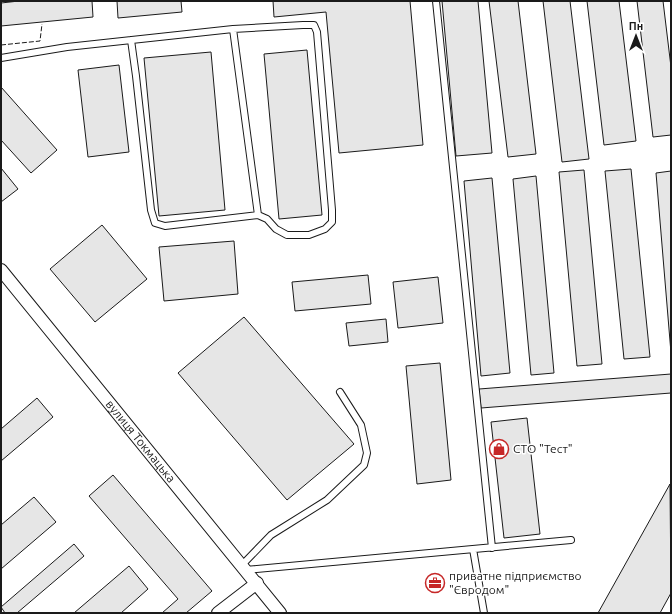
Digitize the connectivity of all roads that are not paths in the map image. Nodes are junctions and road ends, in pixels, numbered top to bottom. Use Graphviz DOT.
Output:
graph roads {
  1 [pos="436,1"];
  2 [pos="233,29"];
  3 [pos="131,40"];
  4 [pos="1,58"];
  5 [pos="258,215"];
  6 [pos="1,270"];
  7 [pos="340,392"];
  8 [pos="571,540"];
  9 [pos="492,548"];
  10 [pos="473,549"];
  11 [pos="244,568"];
  12 [pos="257,584"];
  13 [pos="218,613"];
  14 [pos="280,613"];
  15 [pos="484,613"];
  1 -- 9 [label="lane"];
  2 -- 3 [label="lane"];
  2 -- 5 [label="lane"];
  2 -- 5 [label="lane"];
  3 -- 4 [label="lane"];
  3 -- 5 [label="lane"];
  6 -- 11 [label="street, вулиця Токмацька"];
  7 -- 11 [label="lane"];
  8 -- 9 [label="lane"];
  9 -- 10 [label="lane"];
  10 -- 11 [label="lane"];
  10 -- 15 [label="lane"];
  11 -- 12 [label="street, вулиця Токмацька"];
  12 -- 13 [label="street"];
  12 -- 14 [label="street, вулиця Токмацька"];
}
